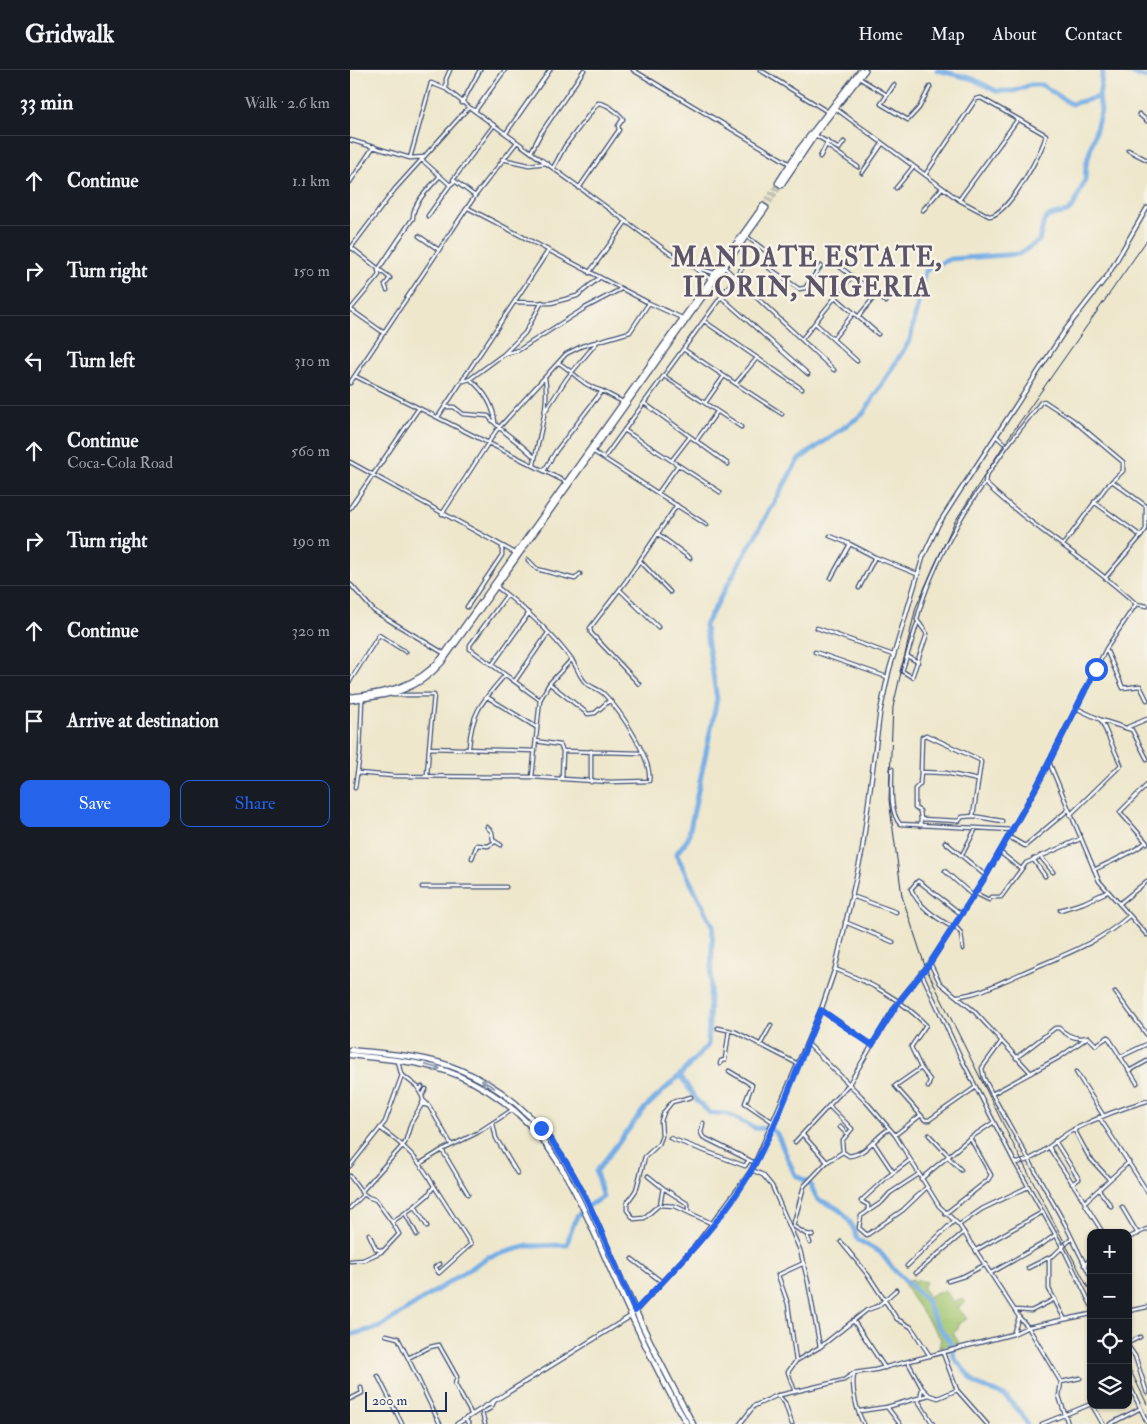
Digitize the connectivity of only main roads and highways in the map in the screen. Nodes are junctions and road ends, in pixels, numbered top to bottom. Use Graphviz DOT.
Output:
graph roads {
  1 [pos="861,70"];
  2 [pos="865,70"];
  3 [pos="792,165"];
  4 [pos="780,184"];
  5 [pos="713,280"];
  6 [pos="684,319"];
  7 [pos="518,555"];
  8 [pos="350,699"];
  9 [pos="350,1050"];
  10 [pos="350,1055"];
  11 [pos="601,1242"];
  12 [pos="687,1424"];
  13 [pos="693,1424"];
  1 -- 3 [label="main road"];
  2 -- 3 [label="main road"];
  3 -- 4 [label="main road"];
  5 -- 5 [label="main road"];
  5 -- 6 [label="main road"];
  6 -- 7 [label="main road"];
  6 -- 7 [label="main road"];
  7 -- 8 [label="main road"];
  7 -- 8 [label="main road"];
  11 -- 9 [label="main road, one-way"];
  10 -- 11 [label="main road, one-way"];
  11 -- 12 [label="main road"];
  11 -- 13 [label="main road"];
}
